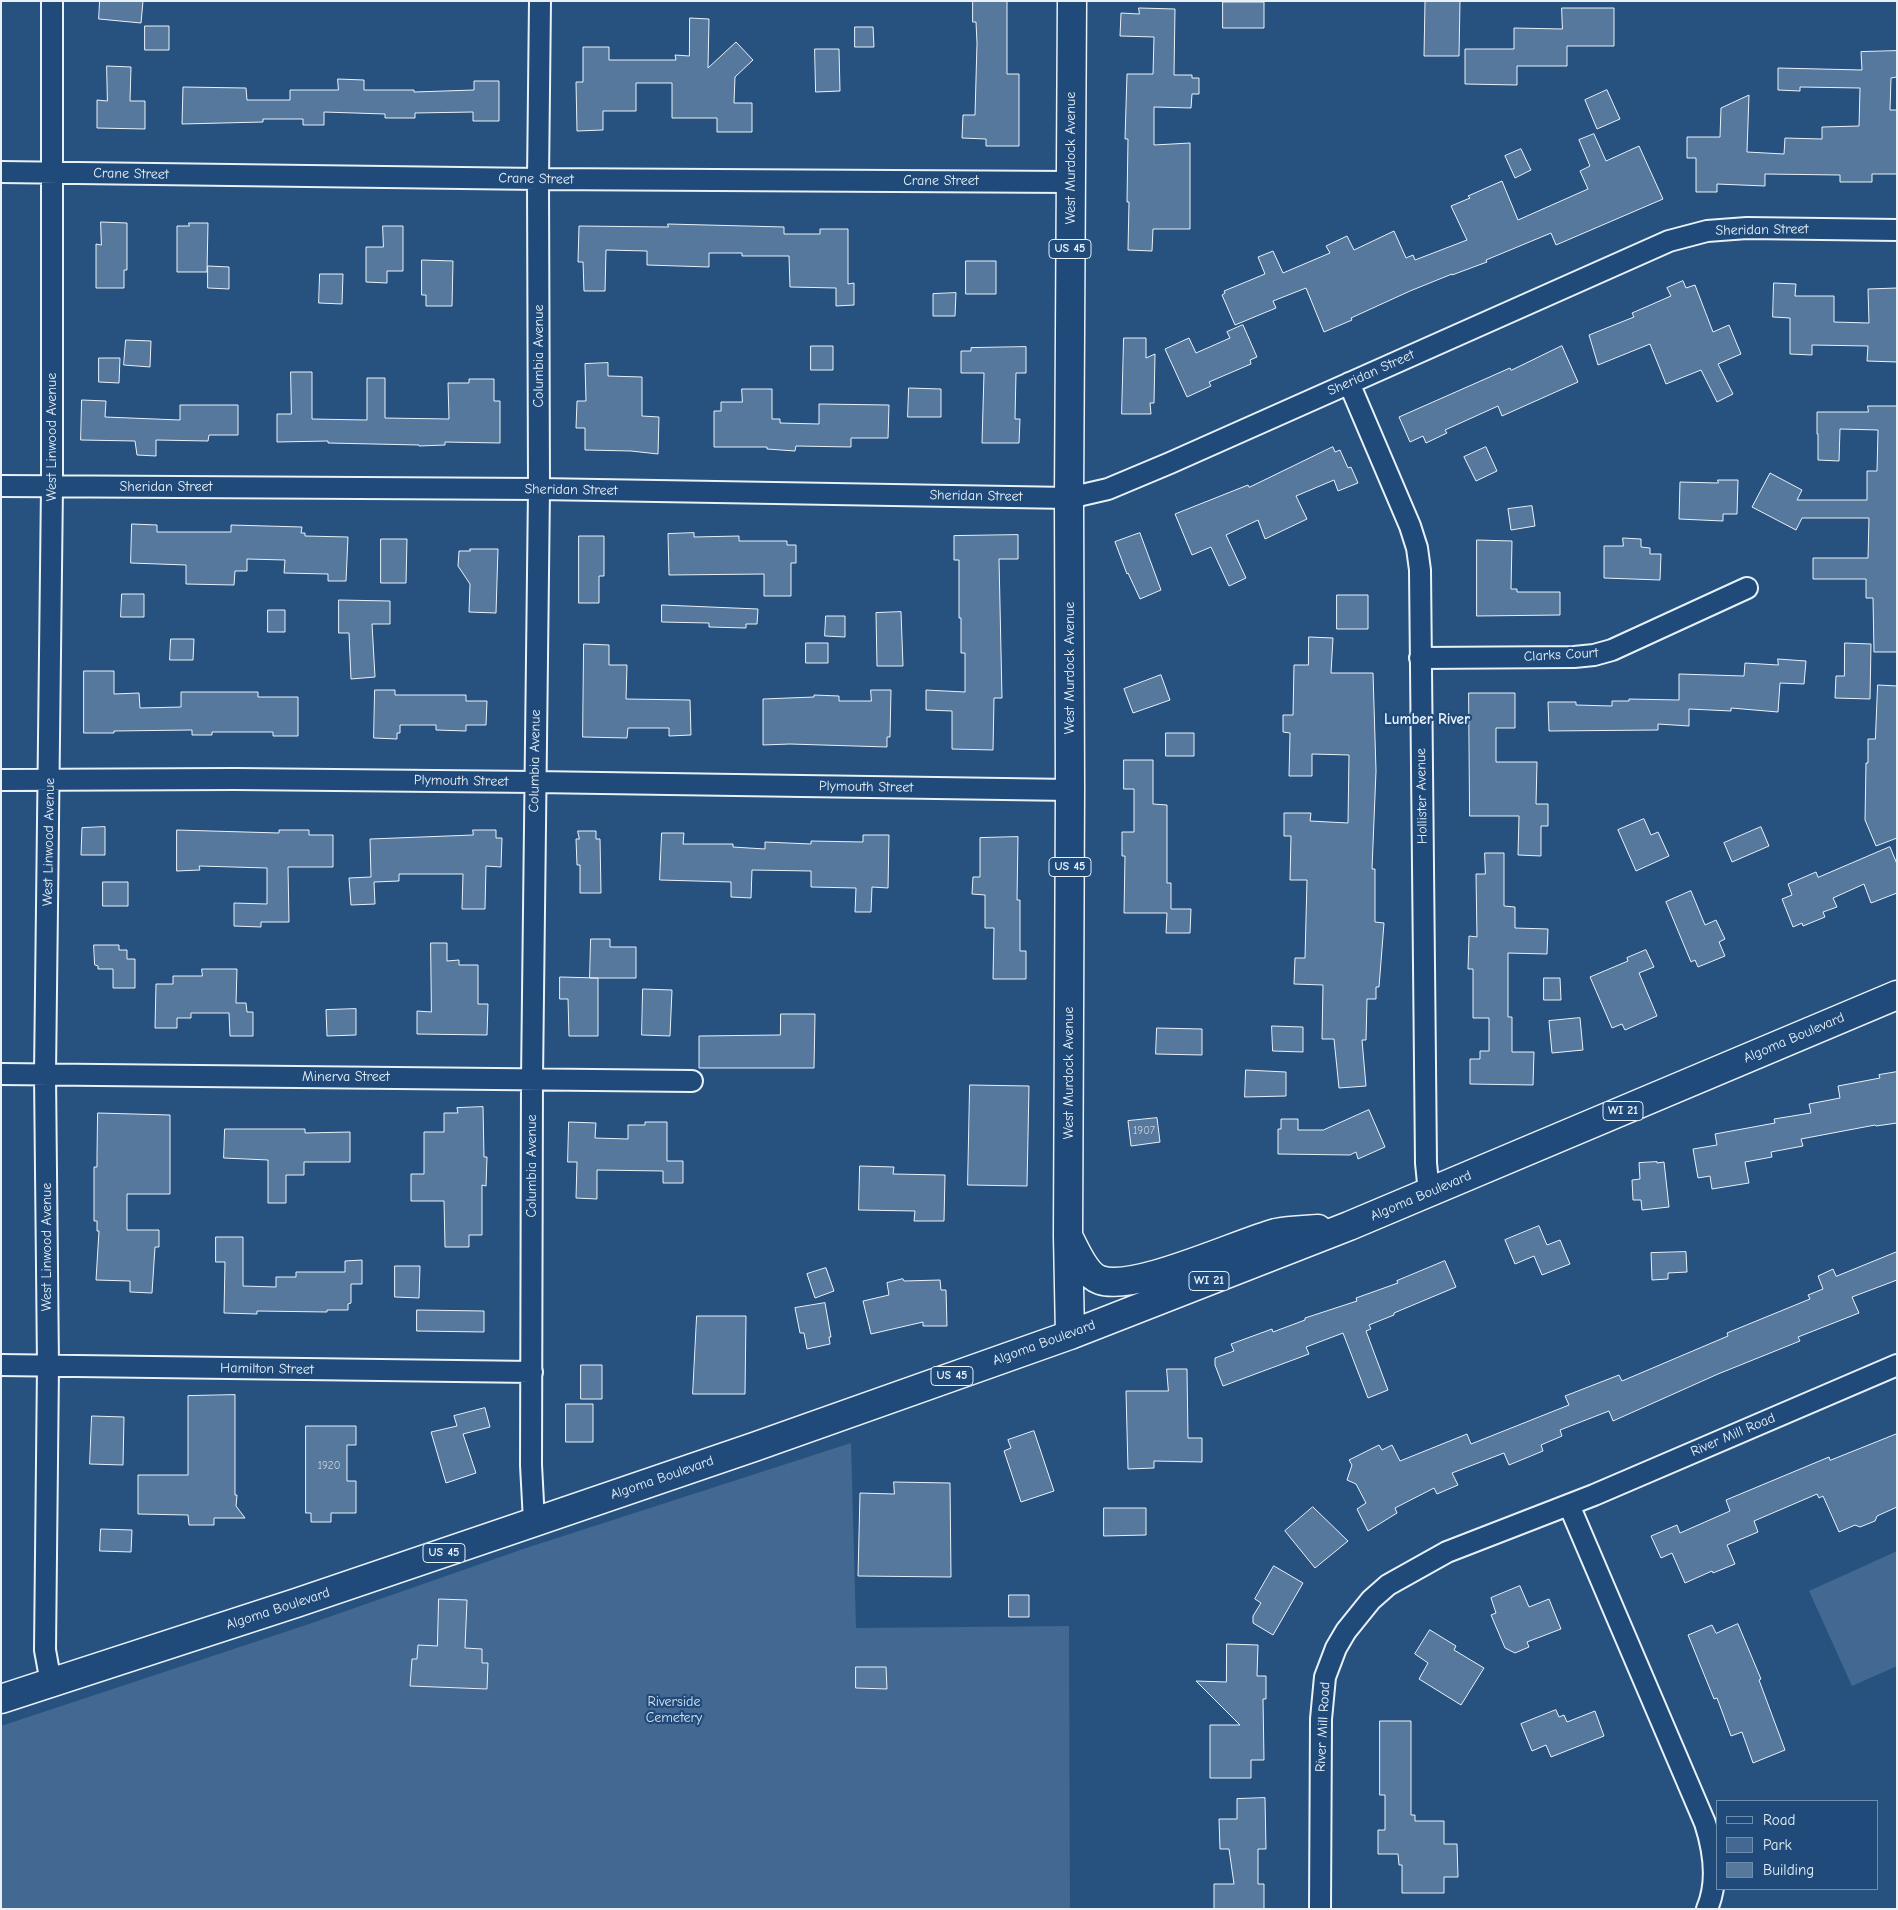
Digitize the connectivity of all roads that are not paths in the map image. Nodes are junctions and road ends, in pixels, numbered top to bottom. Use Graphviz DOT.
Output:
graph roads {
  1 [pos="52,1"];
  2 [pos="540,1"];
  3 [pos="1072,1"];
  4 [pos="1,172"];
  5 [pos="52,172"];
  6 [pos="538,179"];
  7 [pos="1071,182"];
  8 [pos="1897,230"];
  9 [pos="1349,383"];
  10 [pos="1,486"];
  11 [pos="52,486"];
  12 [pos="539,489"];
  13 [pos="1069,498"];
  14 [pos="1747,588"];
  15 [pos="1420,658"];
  16 [pos="1,780"];
  17 [pos="50,780"];
  18 [pos="535,782"];
  19 [pos="1070,790"];
  20 [pos="1897,995"];
  21 [pos="1,1074"];
  22 [pos="45,1074"];
  23 [pos="532,1079"];
  24 [pos="692,1081"];
  25 [pos="1429,1193"];
  26 [pos="1349,1226"];
  27 [pos="1068,1236"];
  28 [pos="1070,1335"];
  29 [pos="1,1365"];
  30 [pos="1897,1365"];
  31 [pos="48,1366"];
  32 [pos="532,1372"];
  33 [pos="1569,1505"];
  34 [pos="534,1522"];
  35 [pos="51,1683"];
  36 [pos="1,1699"];
  37 [pos="1320,1909"];
  38 [pos="1708,1909"];
  1 -- 5 [label="street, West Linwood Avenue"];
  2 -- 6 [label="street, Columbia Avenue"];
  3 -- 7 [label="main road, West Murdock Avenue / US 45"];
  4 -- 5 [label="street, Crane Street"];
  5 -- 6 [label="street, Crane Street"];
  5 -- 11 [label="street, West Linwood Avenue"];
  6 -- 7 [label="street, Crane Street"];
  6 -- 12 [label="street, Columbia Avenue"];
  7 -- 13 [label="main road, West Murdock Avenue / US 45"];
  8 -- 9 [label="street, Sheridan Street"];
  9 -- 13 [label="street, Sheridan Street"];
  9 -- 15 [label="street, Hollister Avenue"];
  10 -- 11 [label="street, Sheridan Street"];
  11 -- 12 [label="street, Sheridan Street"];
  11 -- 17 [label="street, West Linwood Avenue"];
  12 -- 13 [label="street, Sheridan Street"];
  12 -- 18 [label="street, Columbia Avenue"];
  13 -- 19 [label="main road, West Murdock Avenue / US 45"];
  14 -- 15 [label="street, Clarks Court"];
  15 -- 25 [label="street, Hollister Avenue"];
  16 -- 17 [label="street, Plymouth Street"];
  17 -- 18 [label="street, Plymouth Street"];
  17 -- 22 [label="street, West Linwood Avenue"];
  18 -- 19 [label="street, Plymouth Street"];
  18 -- 23 [label="street, Columbia Avenue"];
  19 -- 27 [label="main road, West Murdock Avenue / US 45"];
  20 -- 25 [label="main road, Algoma Boulevard / WI 21"];
  21 -- 22 [label="street, Minerva Street"];
  22 -- 23 [label="street, Minerva Street"];
  22 -- 31 [label="street, West Linwood Avenue"];
  23 -- 24 [label="street, Minerva Street"];
  23 -- 32 [label="street, Columbia Avenue"];
  25 -- 26 [label="main road, Algoma Boulevard / WI 21"];
  26 -- 27 [label="main road"];
  26 -- 28 [label="main road, Algoma Boulevard / WI 21"];
  27 -- 28 [label="main road, West Murdock Avenue / US 45"];
  28 -- 34 [label="main road, Algoma Boulevard / US 45"];
  29 -- 31 [label="street, Hamilton Street"];
  30 -- 33 [label="street, River Mill Road"];
  31 -- 32 [label="street, Hamilton Street"];
  31 -- 35 [label="street, West Linwood Avenue"];
  32 -- 34 [label="street, Columbia Avenue"];
  33 -- 37 [label="street, River Mill Road"];
  33 -- 38 [label="street"];
  34 -- 35 [label="main road, Algoma Boulevard / US 45"];
  35 -- 36 [label="main road, Algoma Boulevard / US 45"];
}
